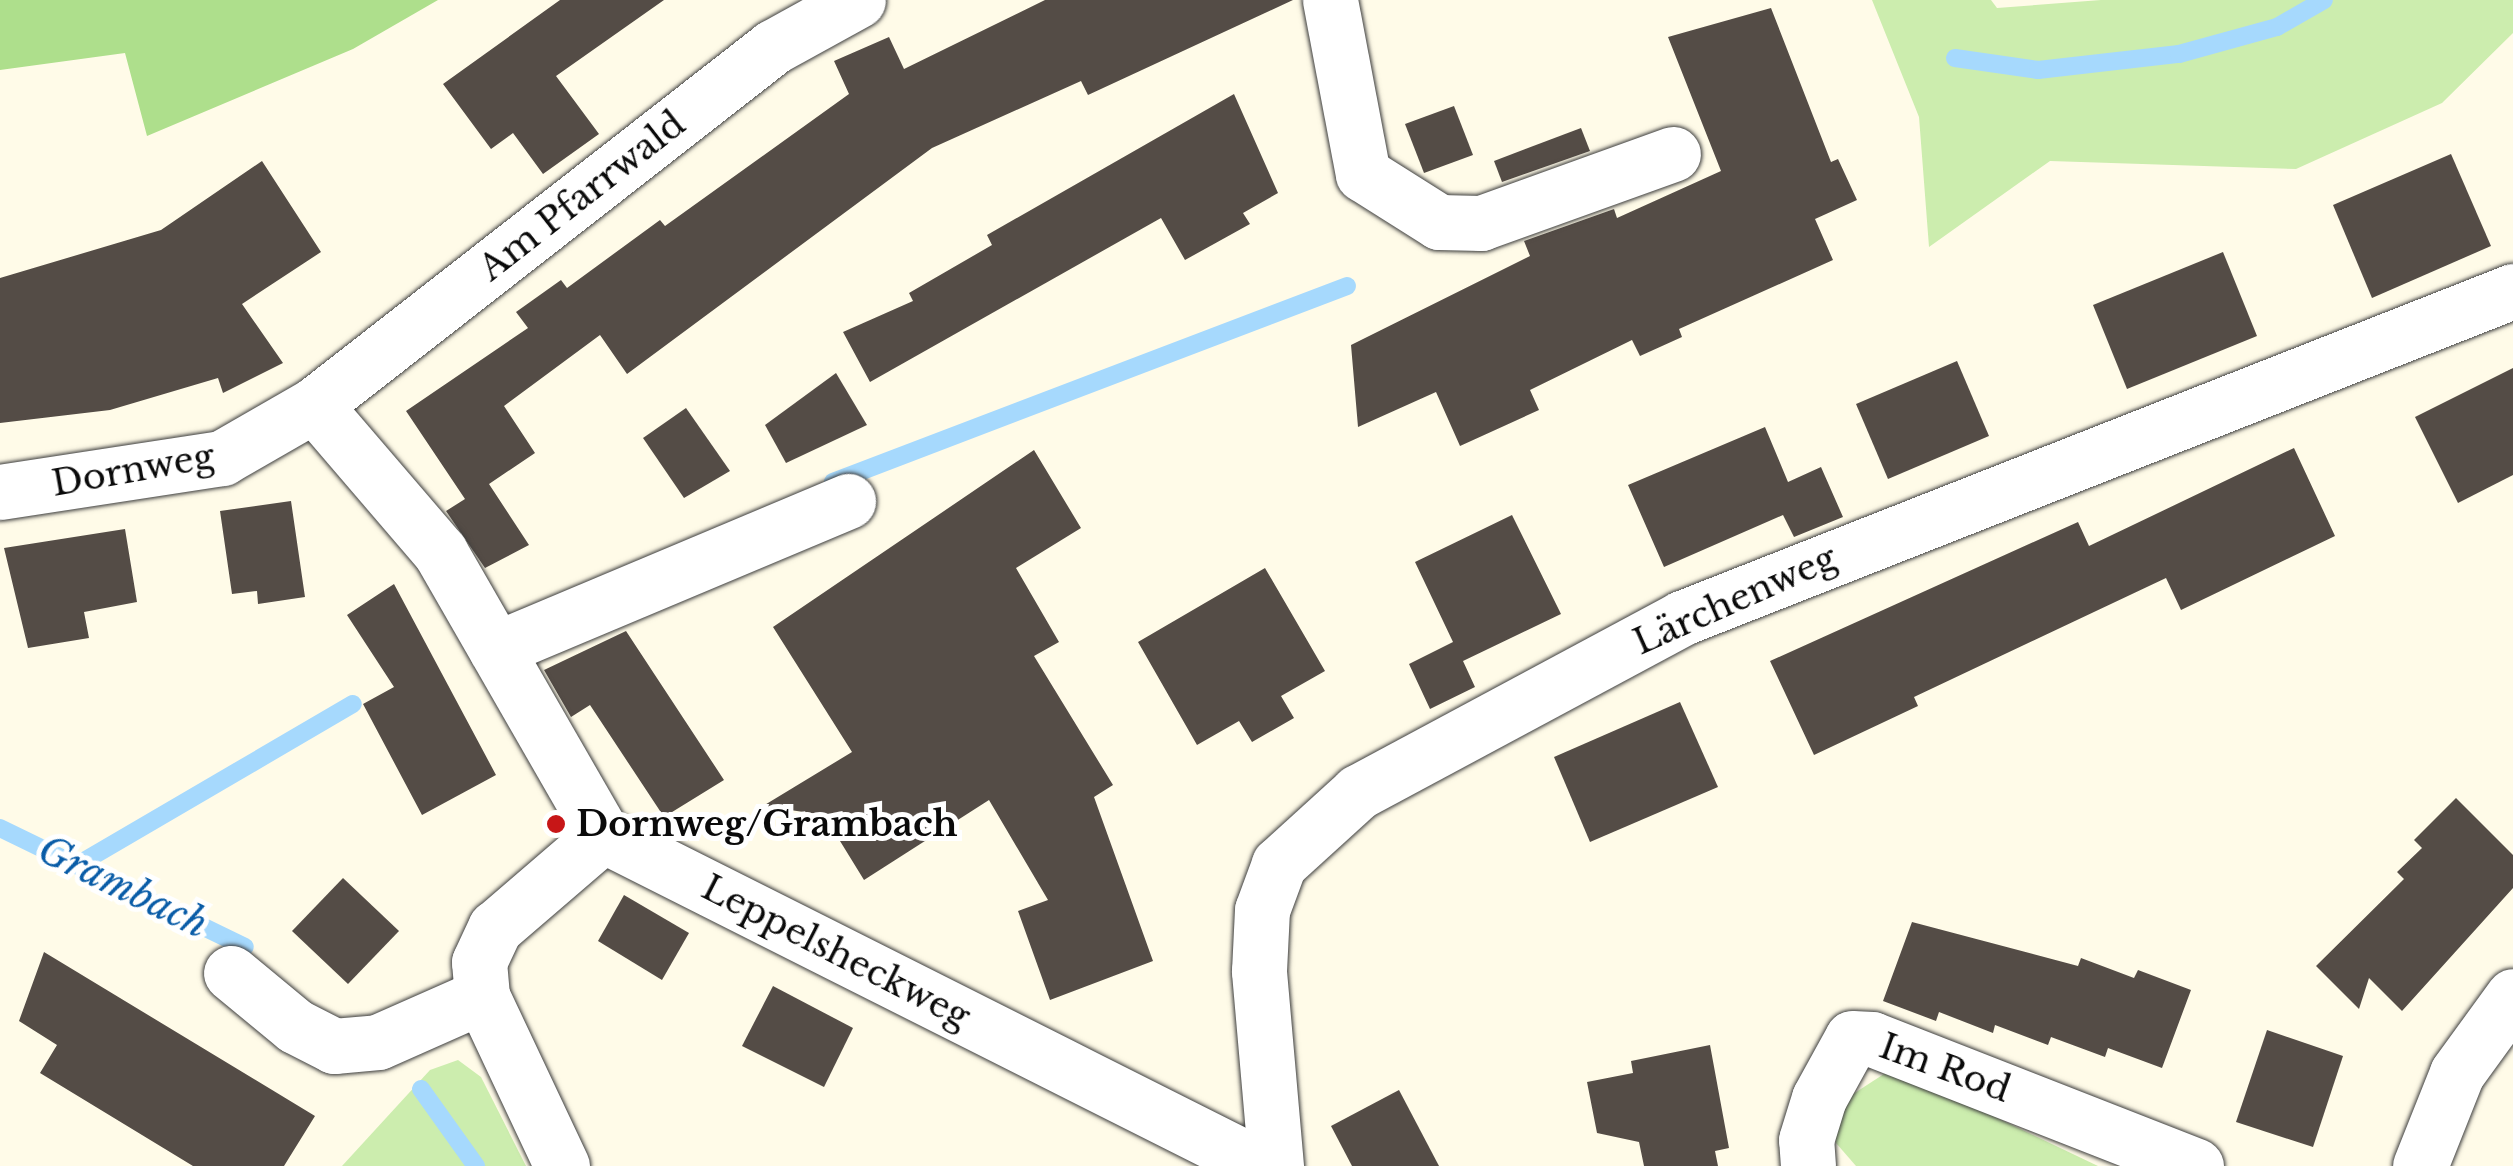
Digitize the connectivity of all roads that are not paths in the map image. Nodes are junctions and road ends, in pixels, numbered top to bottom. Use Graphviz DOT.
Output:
graph roads {
  1 [pos="858,0"];
  2 [pos="1330,0"];
  3 [pos="1673,154"];
  4 [pos="2513,292"];
  5 [pos="314,405"];
  6 [pos="0,492"];
  7 [pos="848,501"];
  8 [pos="496,650"];
  9 [pos="603,835"];
  10 [pos="231,974"];
  11 [pos="482,996"];
  12 [pos="2513,996"];
  13 [pos="2175,1161"];
  14 [pos="562,1166"];
  15 [pos="1261,1166"];
  16 [pos="1276,1166"];
  17 [pos="1808,1166"];
  18 [pos="2420,1166"];
  1 -- 5 [label="street, Am Pfarrwald"];
  2 -- 3 [label="street"];
  4 -- 16 [label="street, Lärchenweg"];
  5 -- 6 [label="street, Dornweg"];
  5 -- 8 [label="street"];
  7 -- 8 [label="street"];
  8 -- 9 [label="street"];
  9 -- 11 [label="street"];
  9 -- 15 [label="street, Leppelsheckweg"];
  10 -- 11 [label="street"];
  11 -- 14 [label="street"];
  12 -- 18 [label="street"];
  13 -- 17 [label="street, Im Rod"];
}
